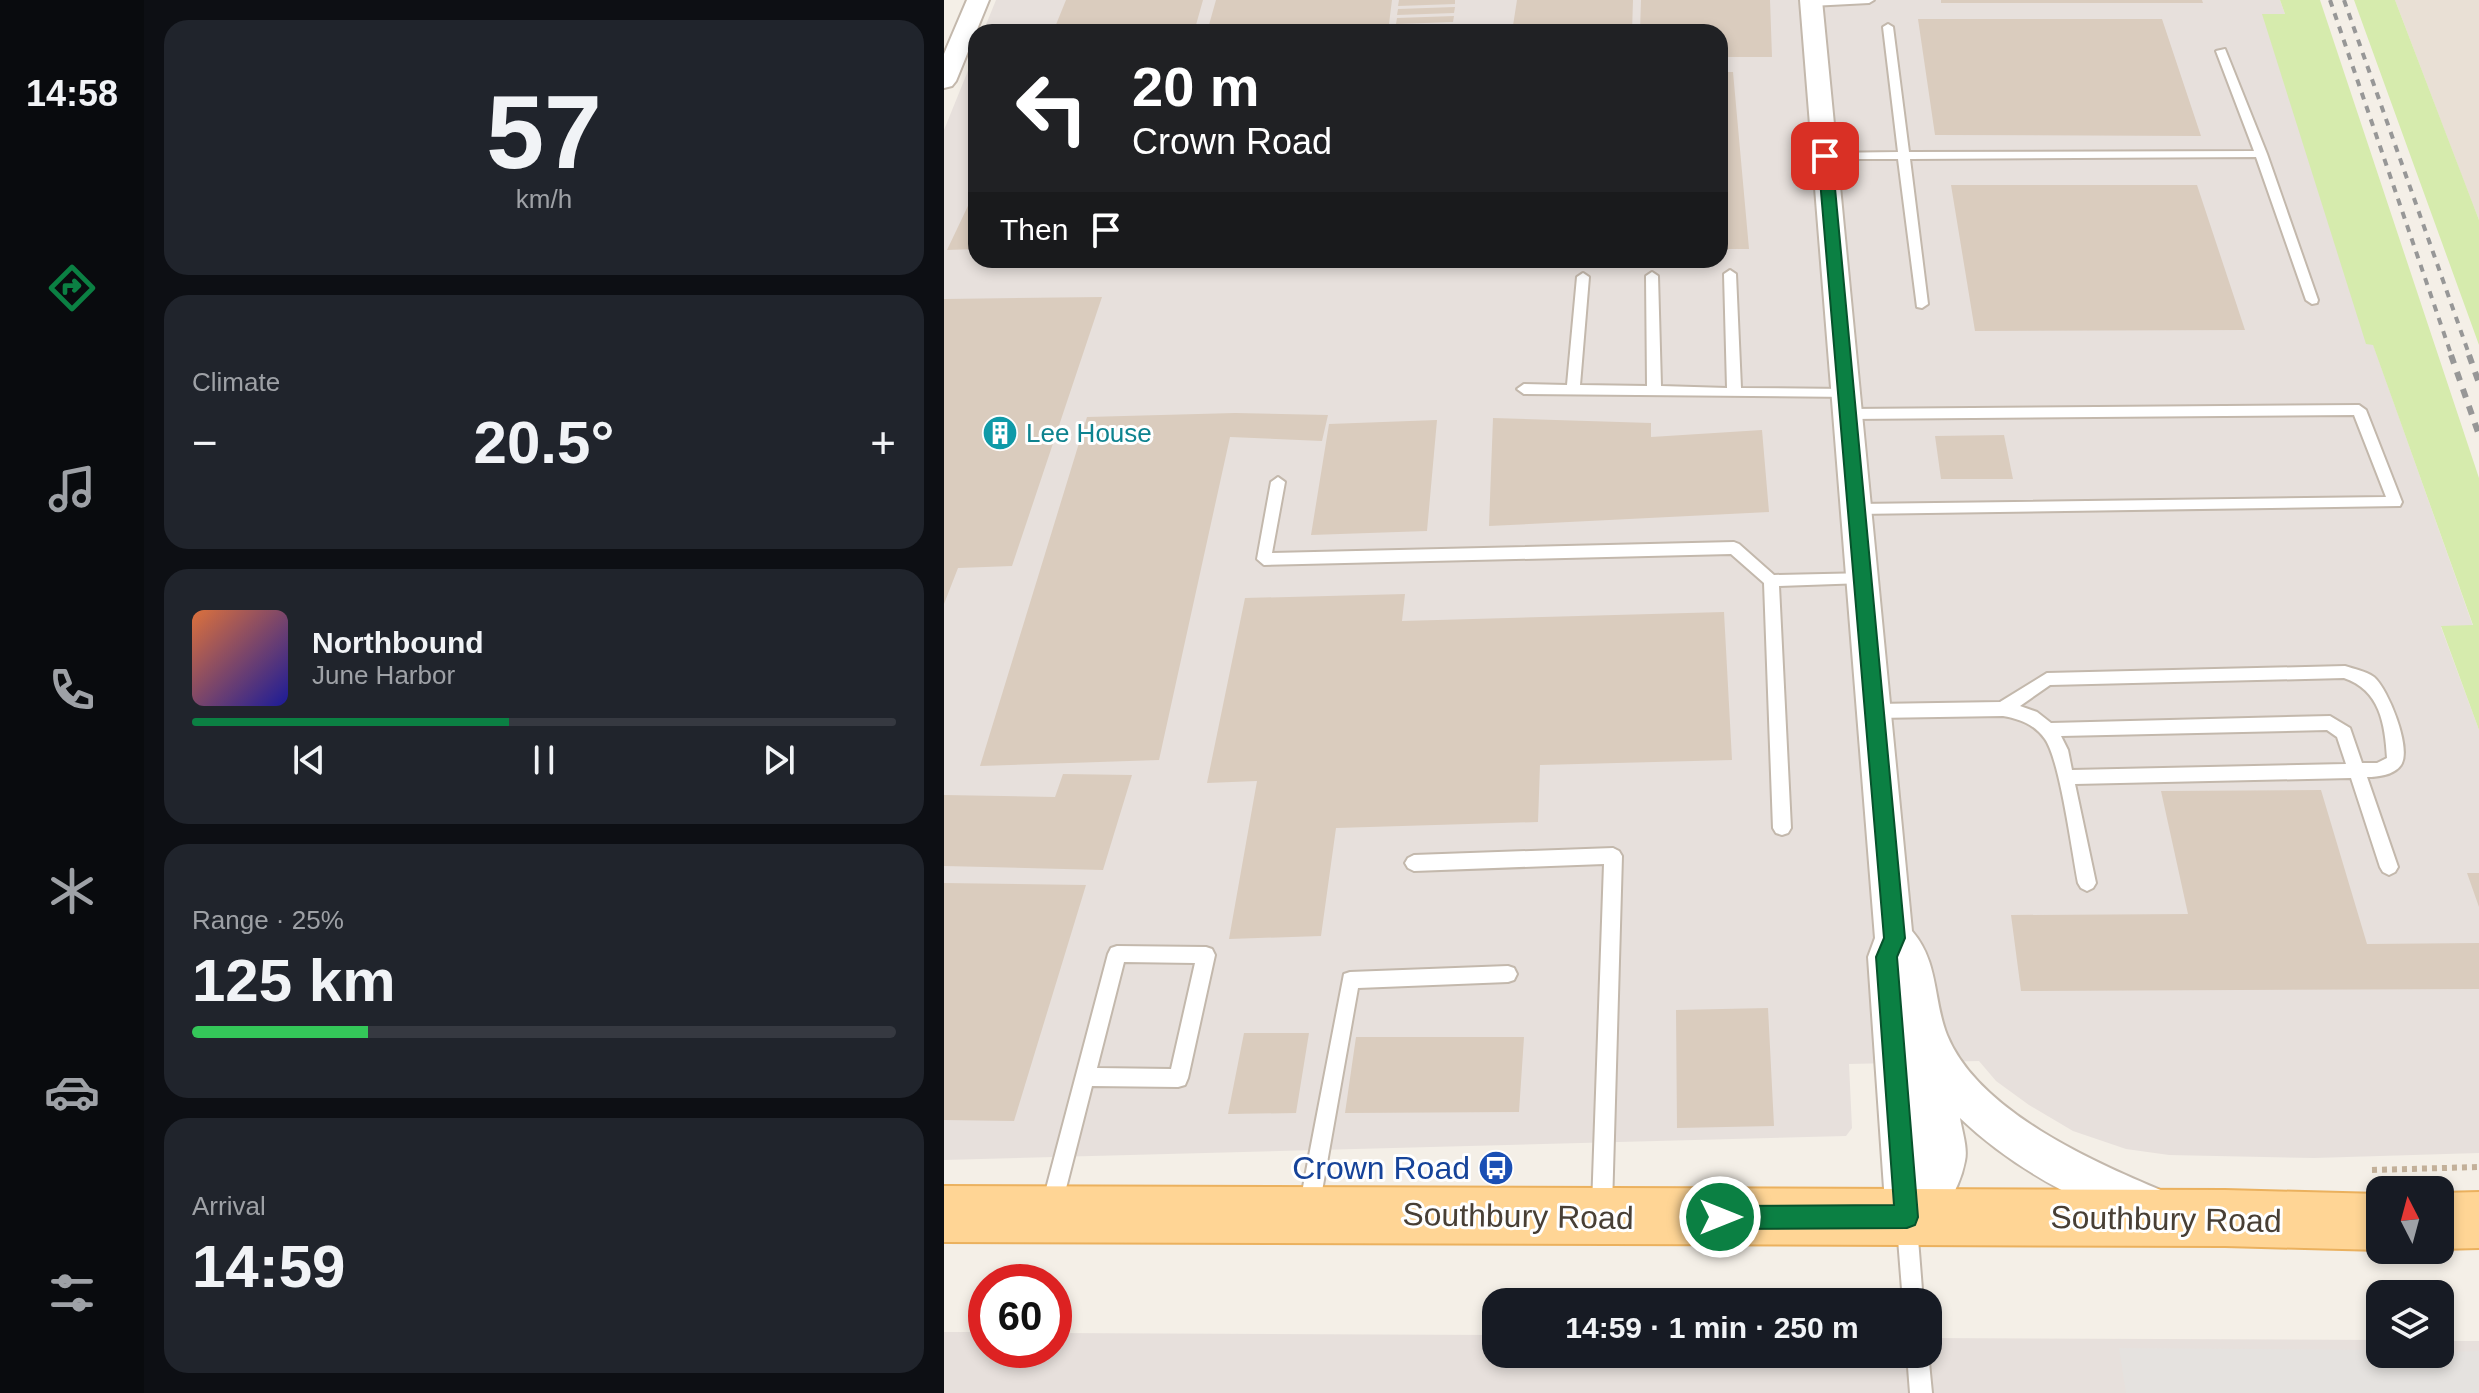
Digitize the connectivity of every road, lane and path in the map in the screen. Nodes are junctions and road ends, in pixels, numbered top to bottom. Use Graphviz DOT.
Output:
graph roads {
  1 [pos="978,0"];
  2 [pos="1869,0"];
  3 [pos="1811,1"];
  4 [pos="1888,27"];
  5 [pos="2221,51"];
  6 [pos="944,81"];
  7 [pos="2261,154"];
  8 [pos="1825,156"];
  9 [pos="1902,156"];
  10 [pos="1730,274"];
  11 [pos="1652,276"];
  12 [pos="1583,277"];
  13 [pos="2312,300"];
  14 [pos="1922,304"];
  15 [pos="1524,389"];
  16 [pos="1573,390"];
  17 [pos="1654,391"];
  18 [pos="1734,392"];
  19 [pos="1848,404"];
  20 [pos="1278,482"];
  21 [pos="1857,509"];
  22 [pos="1864,577"];
  23 [pos="1771,581"];
  24 [pos="2003,709"];
  25 [pos="1875,711"];
  26 [pos="2051,730"];
  27 [pos="2357,771"];
  28 [pos="2067,777"];
  29 [pos="1782,828"];
  30 [pos="1414,863"];
  31 [pos="2389,867"];
  32 [pos="2087,883"];
  33 [pos="1894,938"];
  34 [pos="1508,974"];
  35 [pos="1929,1042"];
  36 [pos="1083,1077"];
  37 [pos="1308,1213"];
  38 [pos="944,1214"];
  39 [pos="1050,1214"];
  40 [pos="1601,1217"];
  41 [pos="1907,1217"];
  42 [pos="2195,1218"];
  43 [pos="2479,1220"];
  44 [pos="2454,1221"];
  45 [pos="2366,1222"];
  46 [pos="1912,1288"];
  47 [pos="1919,1368"];
  48 [pos="1921,1393"];
  1 -- 6 [label="street"];
  2 -- 3 [label="lane"];
  3 -- 8 [label="street"];
  4 -- 9 [label="lane"];
  5 -- 7 [label="lane"];
  7 -- 9 [label="lane"];
  7 -- 13 [label="lane"];
  8 -- 9 [label="lane"];
  8 -- 19 [label="street"];
  9 -- 14 [label="lane"];
  10 -- 18 [label="lane"];
  11 -- 17 [label="lane"];
  12 -- 16 [label="lane"];
  15 -- 16 [label="lane"];
  16 -- 17 [label="lane"];
  17 -- 18 [label="lane"];
  18 -- 19 [label="lane"];
  19 -- 21 [label="street"];
  19 -- 21 [label="lane"];
  20 -- 23 [label="lane"];
  21 -- 22 [label="street"];
  22 -- 23 [label="lane"];
  22 -- 25 [label="street"];
  23 -- 29 [label="lane"];
  24 -- 25 [label="lane"];
  24 -- 26 [label="lane"];
  24 -- 27 [label="lane"];
  25 -- 33 [label="street"];
  26 -- 27 [label="lane"];
  26 -- 28 [label="lane"];
  27 -- 28 [label="lane"];
  27 -- 31 [label="lane"];
  28 -- 32 [label="lane"];
  30 -- 40 [label="lane"];
  33 -- 35 [label="street"];
  33 -- 41 [label="street"];
  34 -- 37 [label="lane"];
  35 -- 41 [label="street"];
  35 -- 42 [label="street"];
  36 -- 36 [label="lane"];
  36 -- 39 [label="lane"];
  37 -- 39 [label="main road, Southbury Road"];
  37 -- 40 [label="main road, Southbury Road"];
  38 -- 39 [label="main road, Southbury Road"];
  40 -- 41 [label="main road, Southbury Road"];
  41 -- 42 [label="main road, Southbury Road"];
  41 -- 46 [label="lane"];
  42 -- 45 [label="main road, Southbury Road"];
  43 -- 44 [label="main road"];
  47 -- 48 [label="lane"];
}
